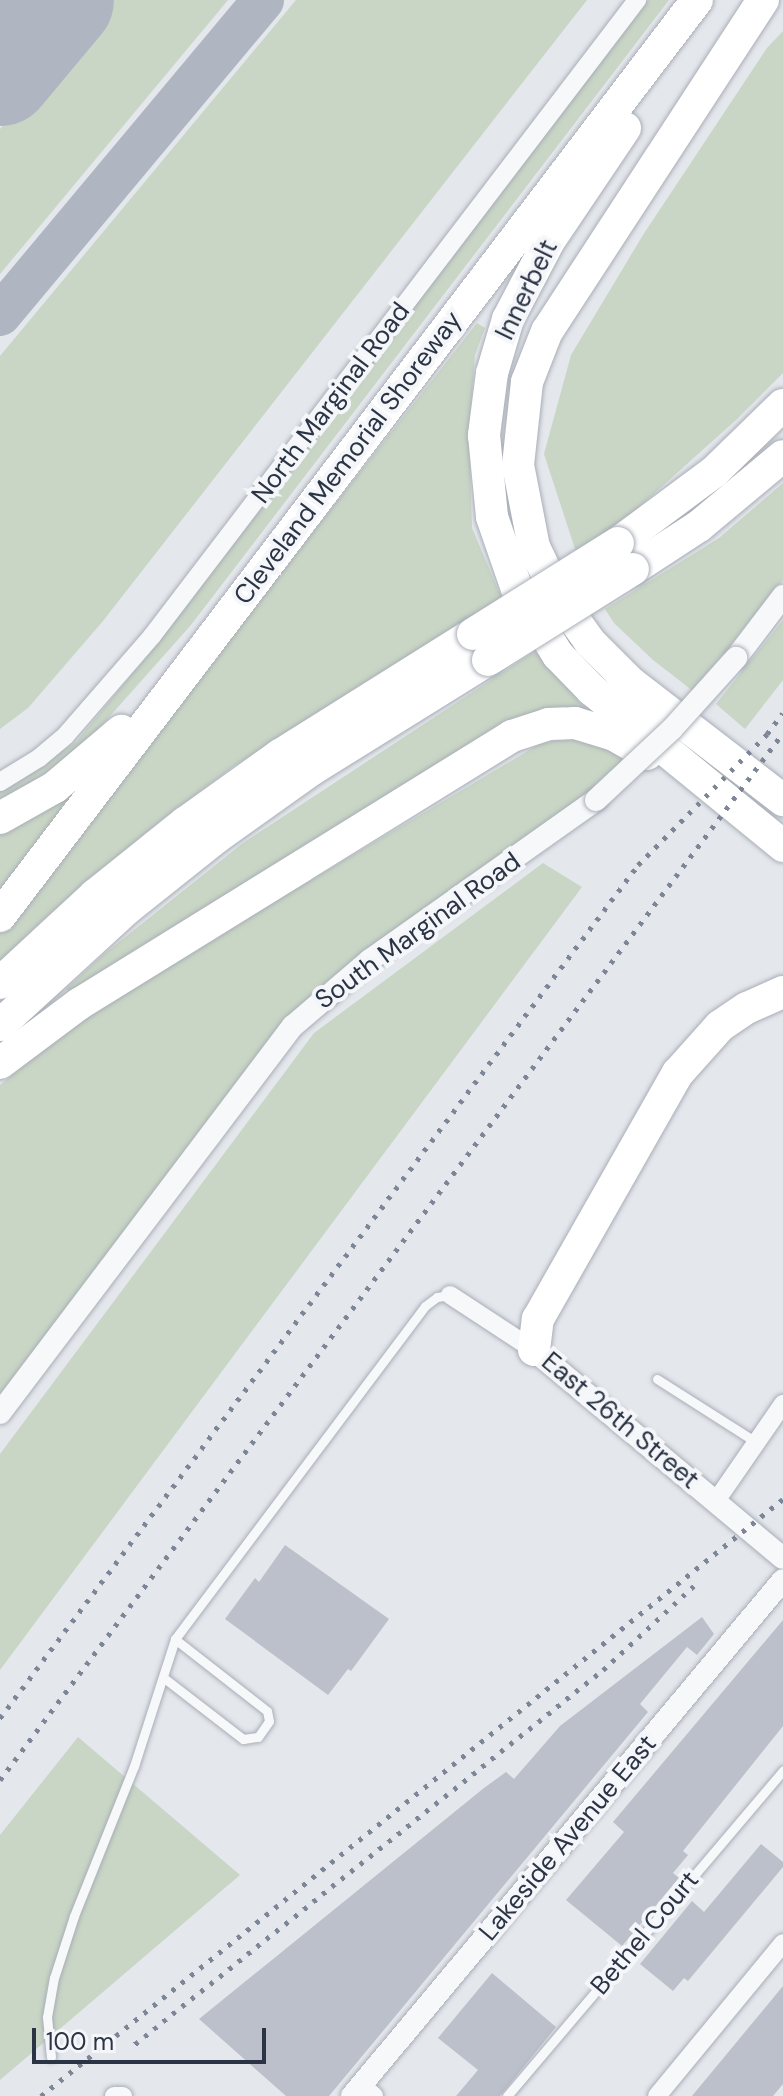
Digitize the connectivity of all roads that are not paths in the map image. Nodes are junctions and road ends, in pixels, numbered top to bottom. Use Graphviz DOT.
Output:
graph roads {
  1 [pos="637,0"];
  2 [pos="697,0"];
  3 [pos="720,0"];
  4 [pos="763,0"];
  5 [pos="783,12"];
  6 [pos="686,115"];
  7 [pos="783,405"];
  8 [pos="783,456"];
  9 [pos="626,556"];
  10 [pos="783,596"];
  11 [pos="207,643"];
  12 [pos="480,647"];
  13 [pos="0,782"];
  14 [pos="783,800"];
  15 [pos="742,812"];
  16 [pos="0,818"];
  17 [pos="783,846"];
  18 [pos="0,916"];
  19 [pos="0,983"];
  20 [pos="783,992"];
  21 [pos="0,1025"];
  22 [pos="0,1063"];
  23 [pos="450,1295"];
  24 [pos="534,1350"];
  25 [pos="657,1379"];
  26 [pos="783,1404"];
  27 [pos="0,1413"];
  28 [pos="756,1442"];
  29 [pos="716,1501"];
  30 [pos="783,1558"];
  31 [pos="783,1580"];
  32 [pos="175,1639"];
  33 [pos="164,1678"];
  34 [pos="783,1770"];
  35 [pos="783,1943"];
  36 [pos="51,2057"];
  37 [pos="362,2092"];
  38 [pos="114,2096"];
  39 [pos="123,2096"];
  40 [pos="507,2096"];
  41 [pos="657,2096"];
  1 -- 13 [label="street, North Marginal Road"];
  2 -- 11 [label="highway, Cleveland Memorial Shoreway"];
  3 -- 15 [label="highway, Innerbelt"];
  4 -- 6 [label="highway, Innerbelt"];
  5 -- 6 [label="highway"];
  6 -- 14 [label="highway, Innerbelt"];
  7 -- 9 [label="highway"];
  8 -- 9 [label="highway"];
  9 -- 12 [label="highway, bridge"];
  10 -- 27 [label="street, South Marginal Road, bridge"];
  11 -- 16 [label="highway"];
  11 -- 18 [label="highway, Cleveland Memorial Shoreway"];
  12 -- 19 [label="highway"];
  12 -- 21 [label="highway"];
  15 -- 17 [label="highway, Innerbelt"];
  15 -- 22 [label="highway"];
  20 -- 24 [label="highway"];
  23 -- 24 [label="street, East 26th Street"];
  23 -- 32 [label="lane"];
  24 -- 29 [label="street, East 26th Street"];
  25 -- 28 [label="lane"];
  26 -- 28 [label="street"];
  28 -- 29 [label="street"];
  29 -- 30 [label="street, East 26th Street"];
  31 -- 37 [label="street, Lakeside Avenue East"];
  32 -- 33 [label="lane"];
  32 -- 33 [label="lane"];
  33 -- 36 [label="lane"];
  34 -- 40 [label="lane, Bethel Court"];
  35 -- 41 [label="street"];
  38 -- 39 [label="street"];
}
